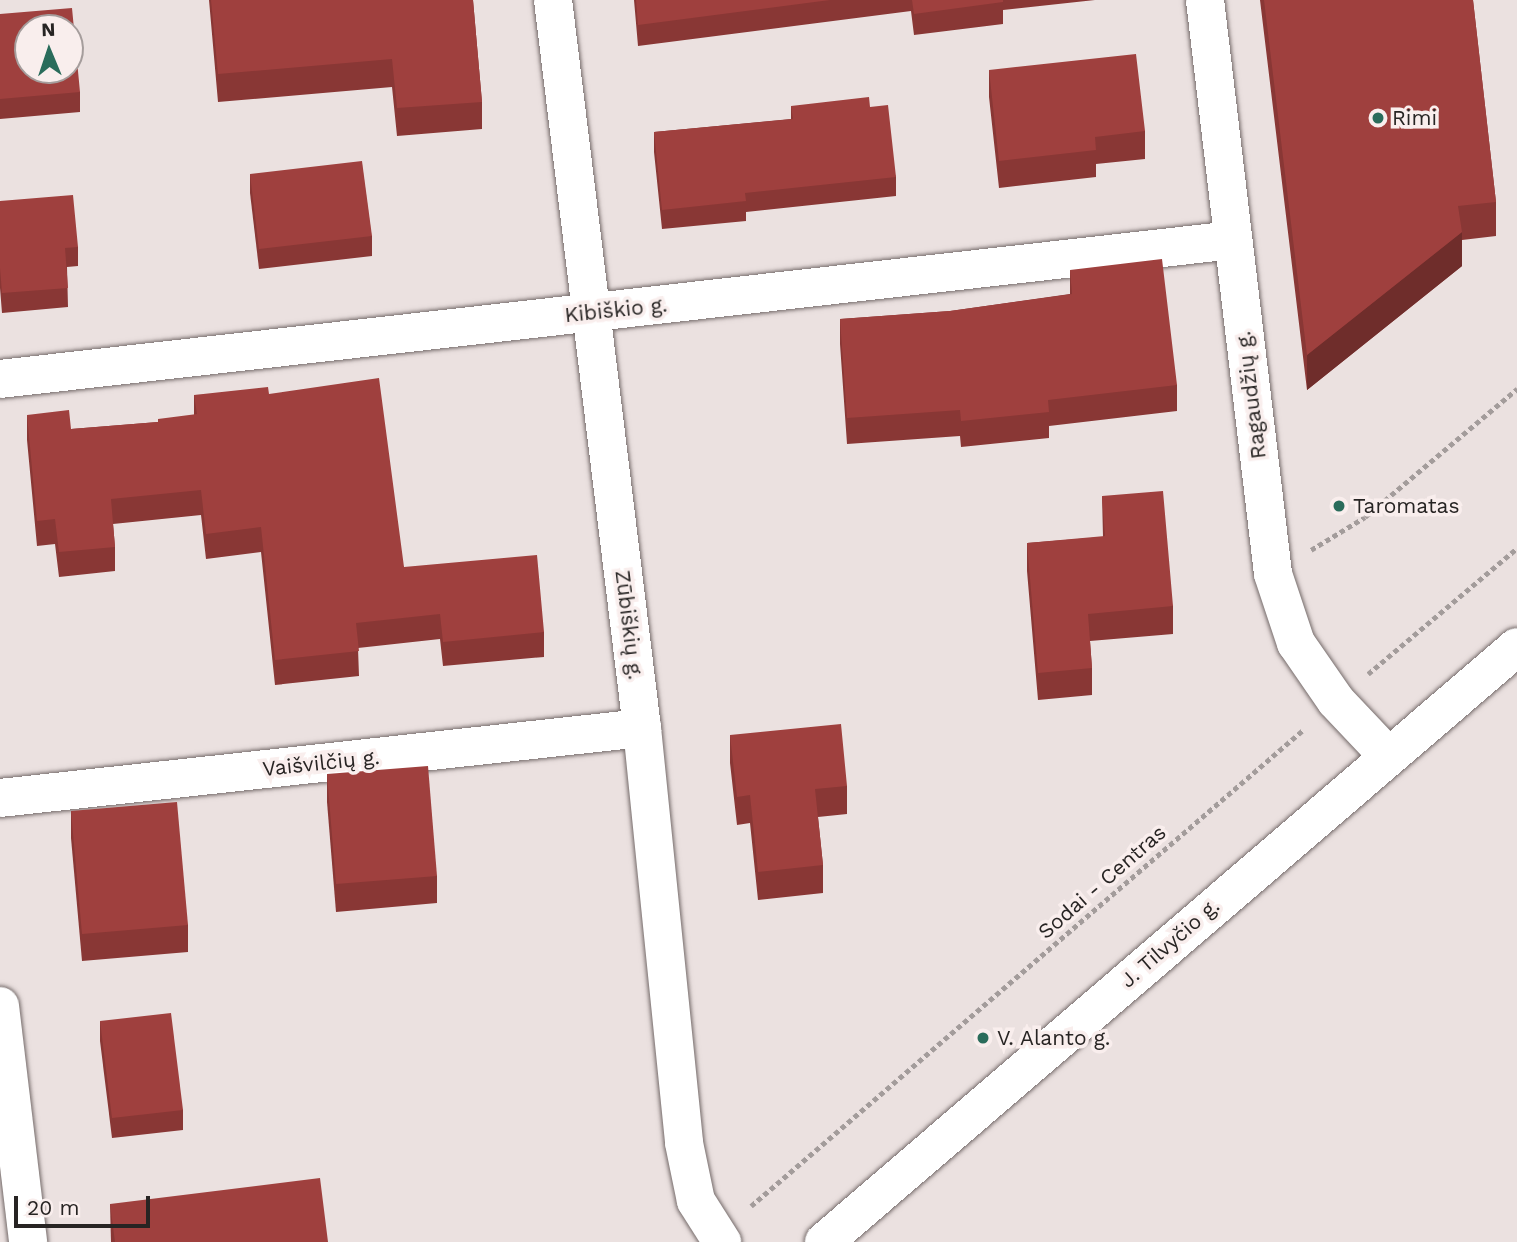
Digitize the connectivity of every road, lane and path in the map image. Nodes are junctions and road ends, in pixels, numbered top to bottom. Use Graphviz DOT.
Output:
graph roads {
  1 [pos="553,0"];
  2 [pos="1205,0"];
  3 [pos="1233,240"];
  4 [pos="589,314"];
  5 [pos="0,379"];
  6 [pos="1517,389"];
  7 [pos="1517,548"];
  8 [pos="1273,573"];
  9 [pos="1517,647"];
  10 [pos="1336,701"];
  11 [pos="642,728"];
  12 [pos="1387,755"];
  13 [pos="0,798"];
  14 [pos="0,1006"];
  15 [pos="18,1219"];
  16 [pos="719,1239"];
  17 [pos="824,1242"];
  1 -- 4 [label="street, Zūbiškių g."];
  2 -- 3 [label="street, Ragaudžių g."];
  3 -- 4 [label="street, Kibiškio g."];
  3 -- 8 [label="street, Ragaudžių g."];
  4 -- 5 [label="street, Kibiškio g."];
  4 -- 11 [label="street, Zūbiškių g."];
  6 -- 8 [label="path"];
  7 -- 10 [label="path, Sodai - Centras"];
  8 -- 10 [label="street, Ragaudžių g."];
  9 -- 12 [label="street, J. Tilvyčio g."];
  10 -- 12 [label="street, Ragaudžių g."];
  10 -- 16 [label="path, Sodai - Centras"];
  11 -- 13 [label="street, Vaišvilčių g."];
  11 -- 16 [label="street, Zūbiškių g."];
  12 -- 17 [label="street, J. Tilvyčio g."];
  14 -- 15 [label="street"];
}
